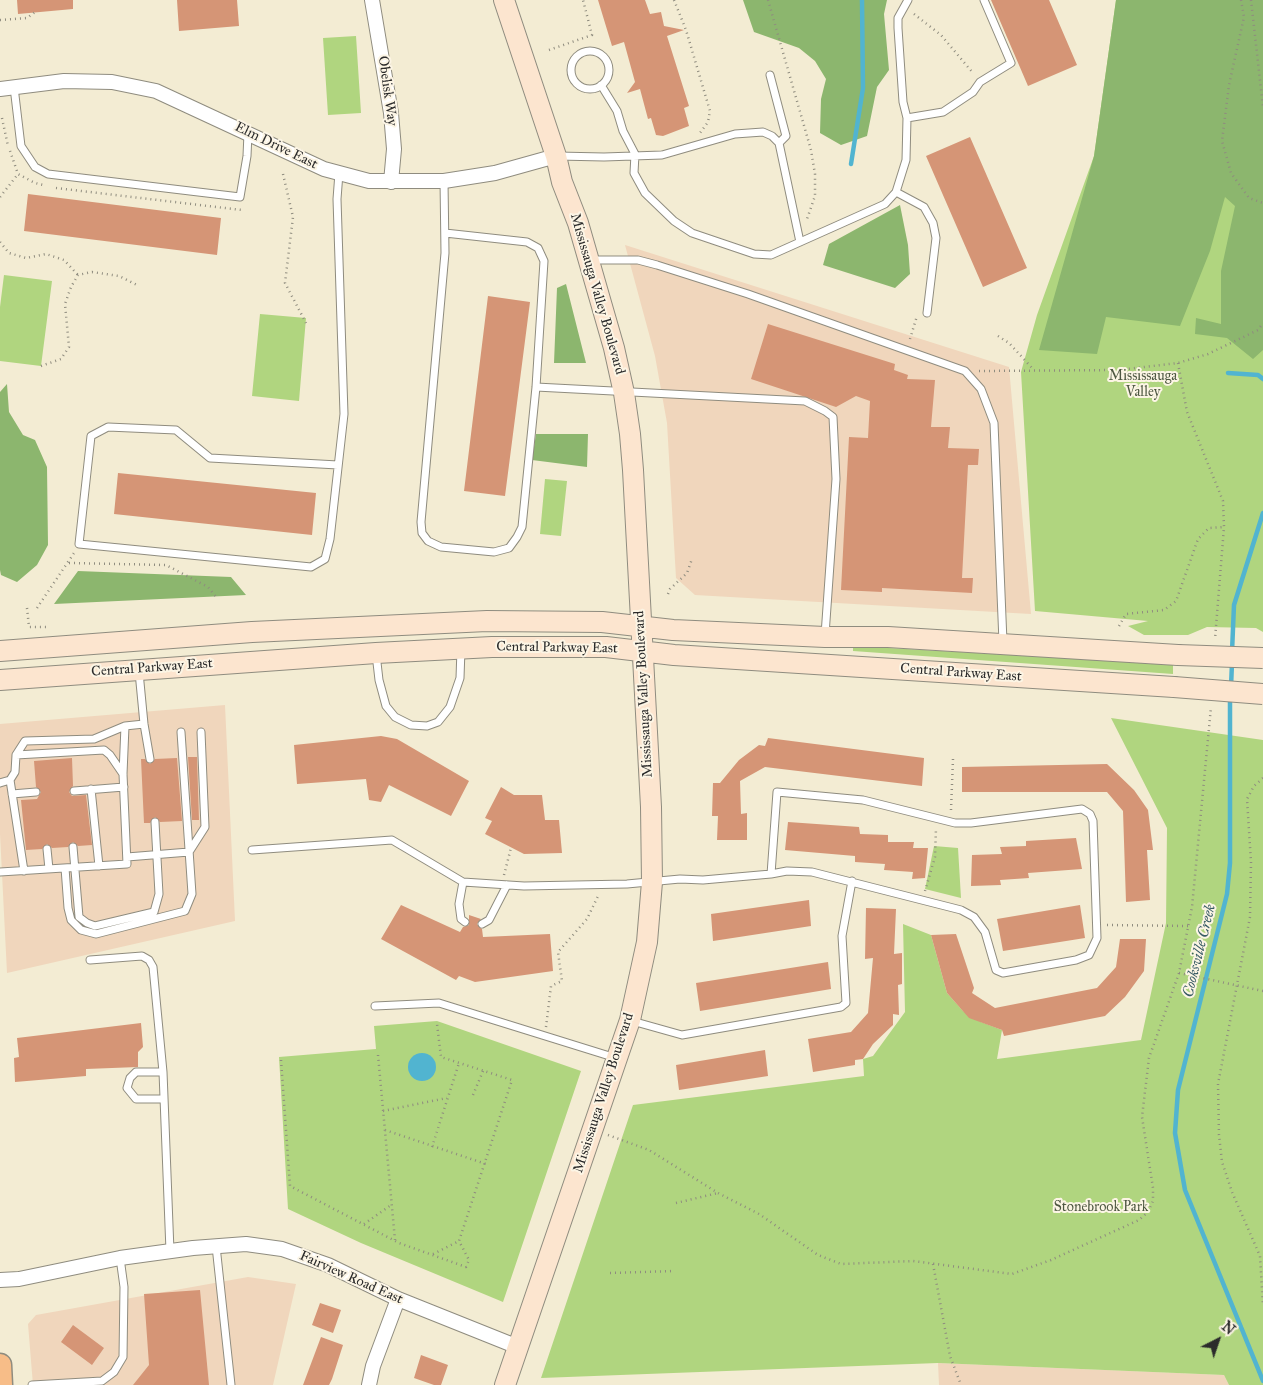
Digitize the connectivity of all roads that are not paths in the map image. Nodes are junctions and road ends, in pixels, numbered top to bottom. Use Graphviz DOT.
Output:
graph roads {
  1 [pos="372,0"];
  2 [pos="504,0"];
  3 [pos="984,0"];
  4 [pos="906,4"];
  5 [pos="770,76"];
  6 [pos="601,85"];
  7 [pos="7,88"];
  8 [pos="907,118"];
  9 [pos="248,132"];
  10 [pos="779,143"];
  11 [pos="635,154"];
  12 [pos="556,156"];
  13 [pos="339,173"];
  14 [pos="444,181"];
  15 [pos="391,182"];
  16 [pos="896,192"];
  17 [pos="445,233"];
  18 [pos="800,242"];
  19 [pos="589,260"];
  20 [pos="927,313"];
  21 [pos="536,387"];
  22 [pos="624,393"];
  23 [pos="338,465"];
  24 [pos="640,626"];
  25 [pos="825,637"];
  26 [pos="138,642"];
  27 [pos="1003,644"];
  28 [pos="461,649"];
  29 [pos="0,651"];
  30 [pos="641,651"];
  31 [pos="376,653"];
  32 [pos="1263,658"];
  33 [pos="139,669"];
  34 [pos="0,680"];
  35 [pos="1263,694"];
  36 [pos="144,724"];
  37 [pos="125,726"];
  38 [pos="181,732"];
  39 [pos="200,732"];
  40 [pos="16,754"];
  41 [pos="150,759"];
  42 [pos="124,774"];
  43 [pos="10,780"];
  44 [pos="0,783"];
  45 [pos="124,787"];
  46 [pos="91,789"];
  47 [pos="74,790"];
  48 [pos="36,792"];
  49 [pos="12,794"];
  50 [pos="155,822"];
  51 [pos="73,847"];
  52 [pos="47,849"];
  53 [pos="252,850"];
  54 [pos="189,852"];
  55 [pos="157,854"];
  56 [pos="127,857"];
  57 [pos="99,866"];
  58 [pos="65,868"];
  59 [pos="76,868"];
  60 [pos="49,869"];
  61 [pos="24,871"];
  62 [pos="0,872"];
  63 [pos="771,874"];
  64 [pos="852,881"];
  65 [pos="463,882"];
  66 [pos="652,882"];
  67 [pos="505,885"];
  68 [pos="465,922"];
  69 [pos="482,924"];
  70 [pos="90,960"];
  71 [pos="375,1006"];
  72 [pos="630,1020"];
  73 [pos="617,1058"];
  74 [pos="163,1072"];
  75 [pos="164,1099"];
  76 [pos="216,1245"];
  77 [pos="170,1251"];
  78 [pos="120,1258"];
  79 [pos="0,1280"];
  80 [pos="398,1299"];
  81 [pos="518,1347"];
  82 [pos="0,1365"];
  83 [pos="1,1385"];
  84 [pos="32,1385"];
  85 [pos="231,1385"];
  86 [pos="369,1385"];
  87 [pos="505,1385"];
  1 -- 15 [label="street, Obelisk Way"];
  2 -- 12 [label="street, Mississauga Valley Boulevard"];
  3 -- 8 [label="lane"];
  4 -- 8 [label="lane"];
  5 -- 10 [label="lane"];
  6 -- 6 [label="lane"];
  6 -- 11 [label="lane"];
  7 -- 9 [label="street, Elm Drive East"];
  7 -- 9 [label="lane"];
  8 -- 16 [label="lane"];
  9 -- 13 [label="street, Elm Drive East"];
  10 -- 11 [label="lane"];
  10 -- 18 [label="lane"];
  11 -- 12 [label="lane"];
  11 -- 18 [label="lane"];
  12 -- 14 [label="street, Elm Drive East"];
  12 -- 19 [label="street, Mississauga Valley Boulevard"];
  13 -- 15 [label="street, Elm Drive East"];
  13 -- 23 [label="lane"];
  14 -- 15 [label="street, Elm Drive East"];
  14 -- 17 [label="lane"];
  16 -- 18 [label="lane"];
  16 -- 20 [label="lane"];
  17 -- 21 [label="lane"];
  17 -- 21 [label="lane"];
  19 -- 22 [label="street, Mississauga Valley Boulevard"];
  19 -- 27 [label="lane"];
  21 -- 22 [label="lane"];
  22 -- 24 [label="street, Mississauga Valley Boulevard"];
  22 -- 25 [label="lane"];
  23 -- 23 [label="lane"];
  24 -- 25 [label="street, Central Parkway East"];
  24 -- 26 [label="street, Central Parkway East"];
  24 -- 30 [label="street, Mississauga Valley Boulevard"];
  25 -- 27 [label="street, Central Parkway East"];
  26 -- 29 [label="street, Central Parkway East"];
  26 -- 33 [label="street"];
  27 -- 32 [label="street, Central Parkway East, bridge"];
  28 -- 30 [label="street, Central Parkway East"];
  28 -- 31 [label="street, Central Parkway East"];
  28 -- 31 [label="lane"];
  30 -- 35 [label="street, Central Parkway East, bridge"];
  30 -- 66 [label="street, Mississauga Valley Boulevard"];
  31 -- 33 [label="street, Central Parkway East"];
  33 -- 34 [label="street, Central Parkway East"];
  33 -- 36 [label="lane"];
  36 -- 37 [label="lane"];
  36 -- 41 [label="lane"];
  37 -- 40 [label="lane"];
  37 -- 42 [label="lane"];
  38 -- 54 [label="lane"];
  39 -- 54 [label="lane"];
  40 -- 42 [label="lane"];
  40 -- 43 [label="lane"];
  42 -- 45 [label="lane"];
  43 -- 44 [label="lane"];
  43 -- 49 [label="lane"];
  45 -- 46 [label="lane"];
  45 -- 56 [label="lane"];
  46 -- 47 [label="lane"];
  46 -- 57 [label="lane"];
  48 -- 49 [label="lane"];
  49 -- 61 [label="lane"];
  50 -- 55 [label="lane"];
  51 -- 59 [label="lane"];
  52 -- 60 [label="lane"];
  53 -- 65 [label="lane"];
  54 -- 55 [label="lane"];
  54 -- 58 [label="lane"];
  55 -- 56 [label="lane"];
  55 -- 59 [label="lane"];
  56 -- 57 [label="lane"];
  57 -- 59 [label="lane"];
  58 -- 59 [label="lane"];
  58 -- 60 [label="lane"];
  60 -- 61 [label="lane"];
  61 -- 62 [label="lane"];
  63 -- 64 [label="lane"];
  63 -- 64 [label="lane"];
  63 -- 66 [label="lane"];
  64 -- 72 [label="lane"];
  65 -- 67 [label="lane"];
  65 -- 68 [label="lane"];
  66 -- 67 [label="lane"];
  66 -- 72 [label="street, Mississauga Valley Boulevard"];
  67 -- 69 [label="lane"];
  70 -- 74 [label="lane"];
  71 -- 73 [label="lane"];
  72 -- 73 [label="street, Mississauga Valley Boulevard"];
  73 -- 81 [label="street, Mississauga Valley Boulevard"];
  74 -- 75 [label="lane"];
  74 -- 75 [label="lane"];
  75 -- 77 [label="lane"];
  76 -- 77 [label="street, Fairview Road East"];
  76 -- 80 [label="street, Fairview Road East"];
  76 -- 85 [label="lane"];
  77 -- 78 [label="street, Fairview Road East"];
  78 -- 79 [label="street, Fairview Road East"];
  78 -- 84 [label="lane"];
  80 -- 81 [label="street, Fairview Road East"];
  80 -- 86 [label="street"];
  81 -- 87 [label="street, Mississauga Valley Boulevard"];
  82 -- 83 [label="main road"];
}
